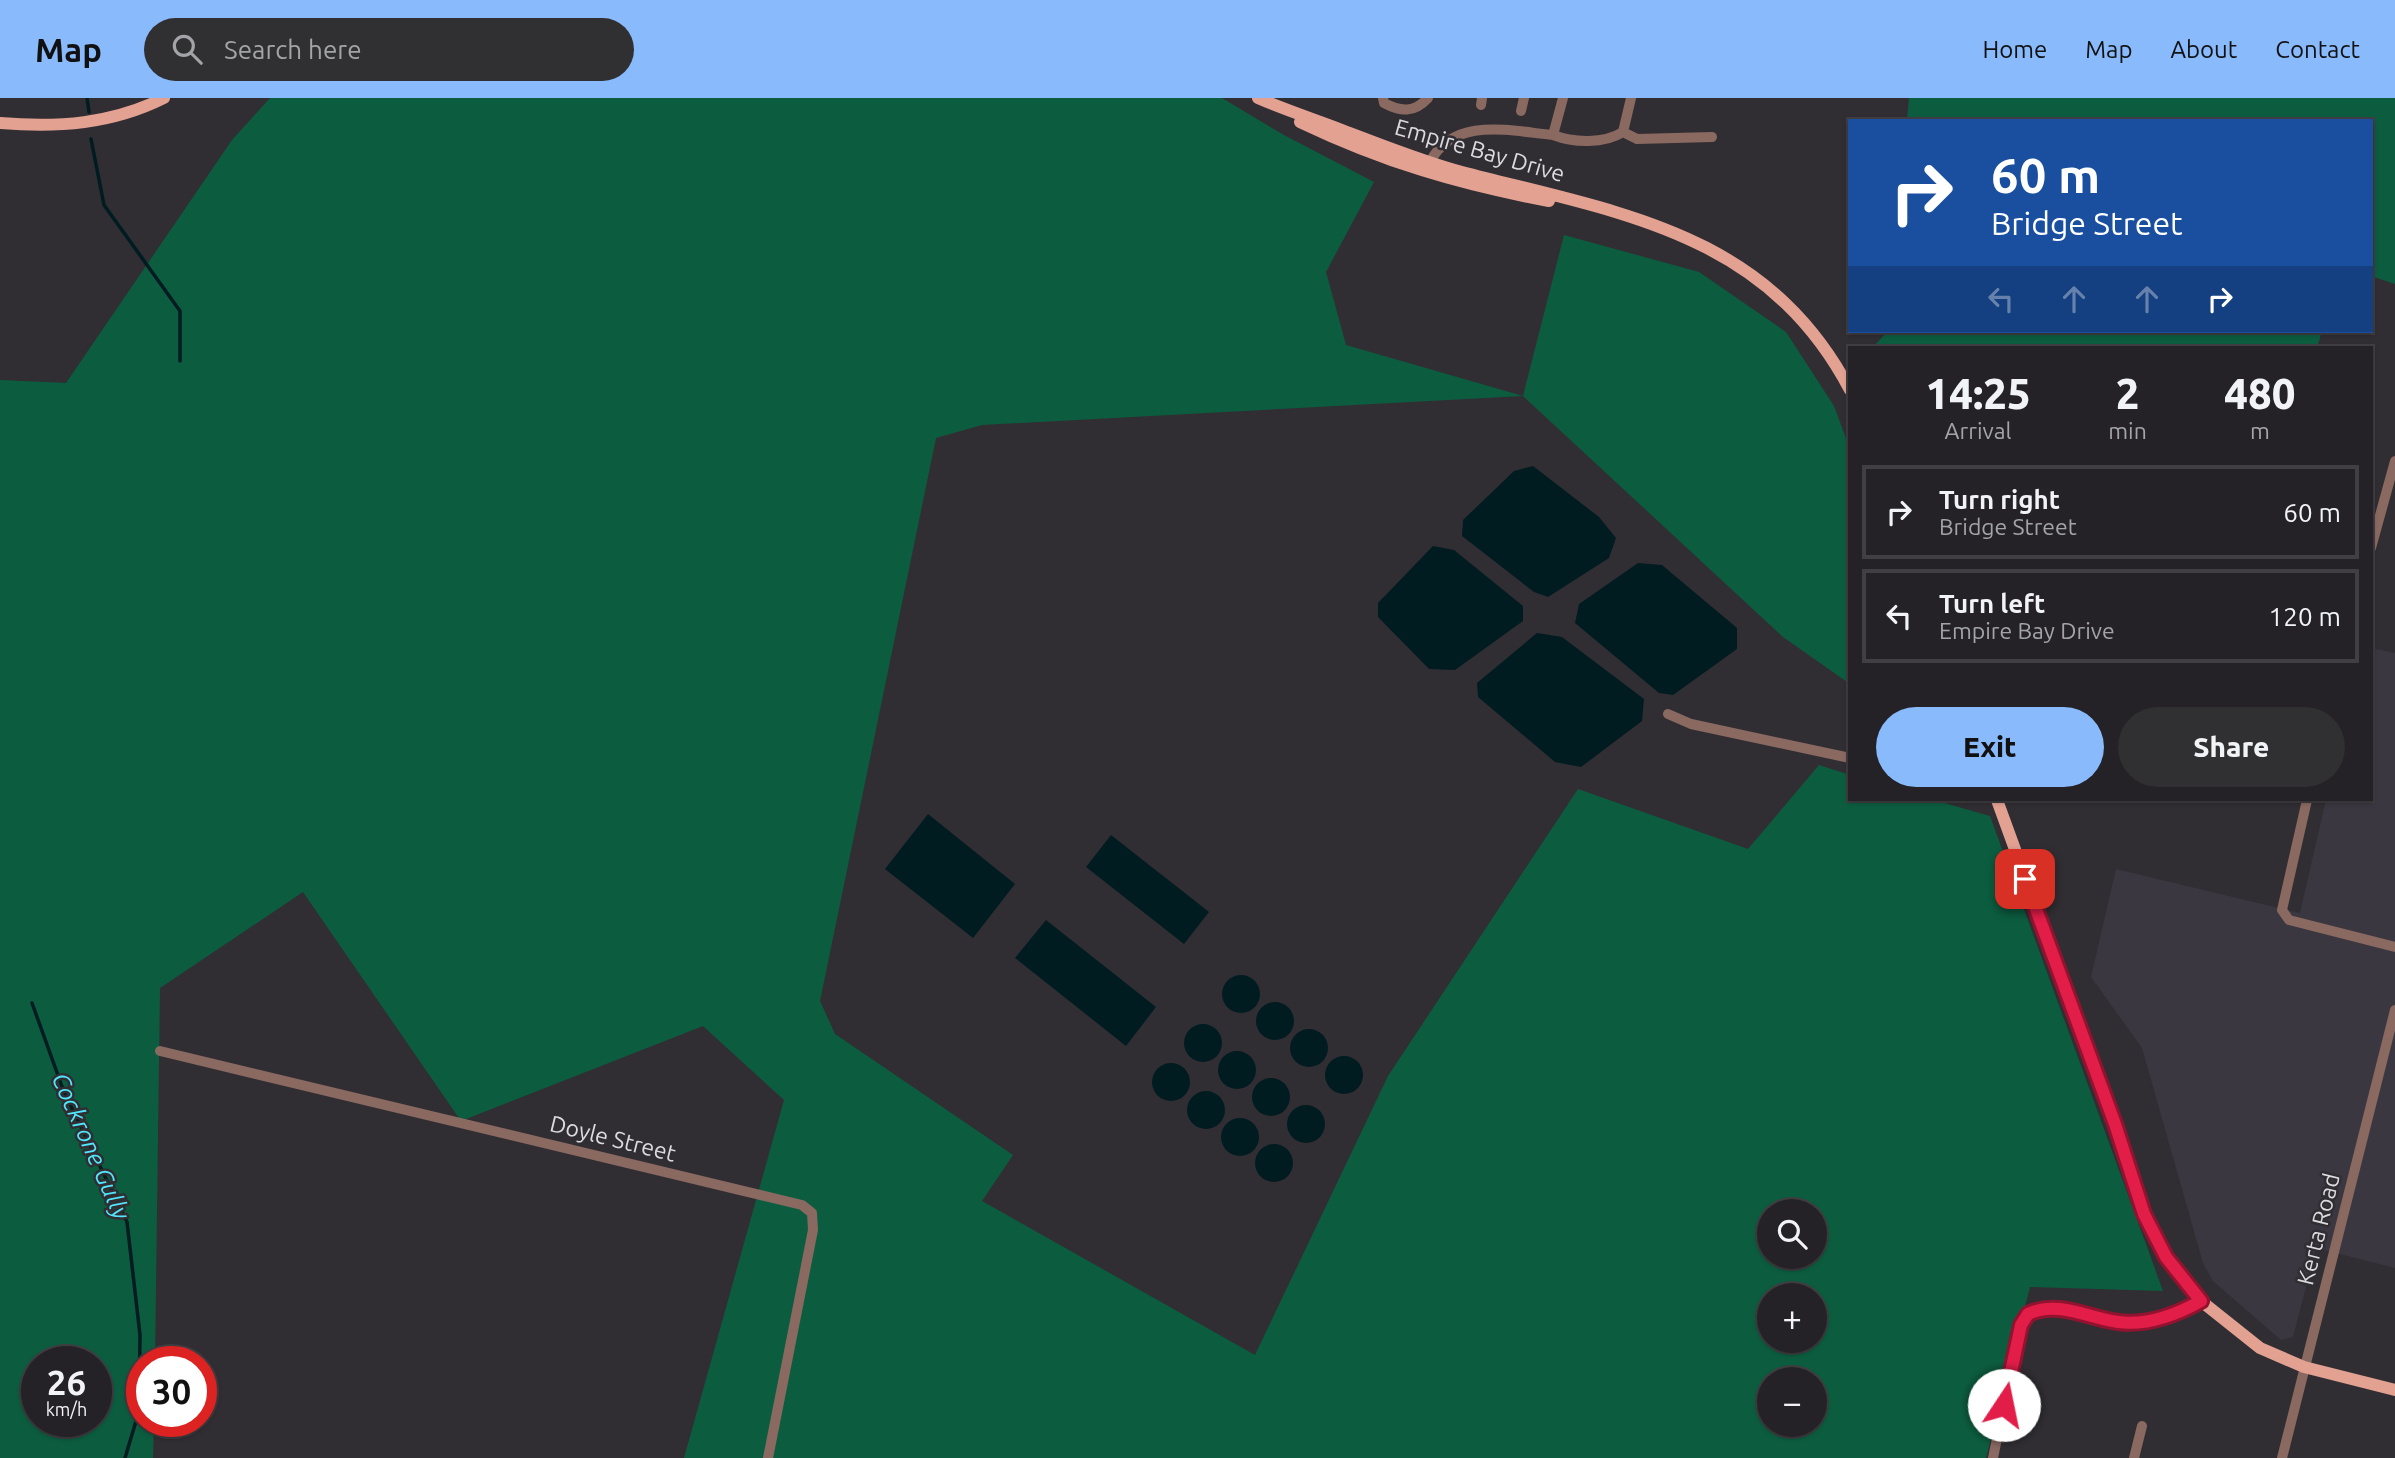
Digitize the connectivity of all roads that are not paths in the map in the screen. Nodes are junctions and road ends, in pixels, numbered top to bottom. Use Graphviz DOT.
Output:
graph roads {
  1 [pos="164,98"];
  2 [pos="1258,98"];
  3 [pos="1383,98"];
  4 [pos="1427,98"];
  5 [pos="1524,98"];
  6 [pos="1563,98"];
  7 [pos="1632,98"];
  8 [pos="1281,109"];
  9 [pos="1521,111"];
  10 [pos="0,123"];
  11 [pos="1623,132"];
  12 [pos="1553,135"];
  13 [pos="1712,137"];
  14 [pos="1386,159"];
  15 [pos="1430,162"];
  16 [pos="1472,186"];
  17 [pos="1587,205"];
  18 [pos="1848,387"];
  19 [pos="2395,461"];
  20 [pos="2373,541"];
  21 [pos="1668,714"];
  22 [pos="1848,758"];
  23 [pos="1997,801"];
  24 [pos="2307,801"];
  25 [pos="2395,947"];
  26 [pos="2395,1010"];
  27 [pos="160,1051"];
  28 [pos="2201,1301"];
  29 [pos="2304,1367"];
  30 [pos="2395,1390"];
  31 [pos="2142,1426"];
  32 [pos="768,1458"];
  33 [pos="1993,1458"];
  34 [pos="2134,1458"];
  35 [pos="2282,1458"];
  1 -- 10 [label="main road"];
  2 -- 8 [label="main road, Empire Bay Drive"];
  3 -- 4 [label="street"];
  5 -- 9 [label="street"];
  6 -- 12 [label="street"];
  7 -- 11 [label="street"];
  8 -- 14 [label="main road, Empire Bay Drive"];
  8 -- 15 [label="main road, Empire Bay Drive"];
  11 -- 12 [label="street"];
  11 -- 13 [label="street"];
  12 -- 15 [label="street"];
  14 -- 15 [label="main road"];
  14 -- 16 [label="main road, Empire Bay Drive"];
  15 -- 16 [label="main road"];
  15 -- 17 [label="main road, Empire Bay Drive"];
  16 -- 17 [label="main road, Empire Bay Drive"];
  17 -- 18 [label="main road, Empire Bay Drive"];
  19 -- 20 [label="street"];
  21 -- 22 [label="street"];
  23 -- 28 [label="main road"];
  24 -- 25 [label="street"];
  26 -- 29 [label="street, Kerta Road"];
  27 -- 32 [label="street, Doyle Street"];
  28 -- 29 [label="main road"];
  28 -- 33 [label="street"];
  29 -- 30 [label="main road"];
  29 -- 35 [label="street, Kerta Road"];
  31 -- 34 [label="street"];
}
